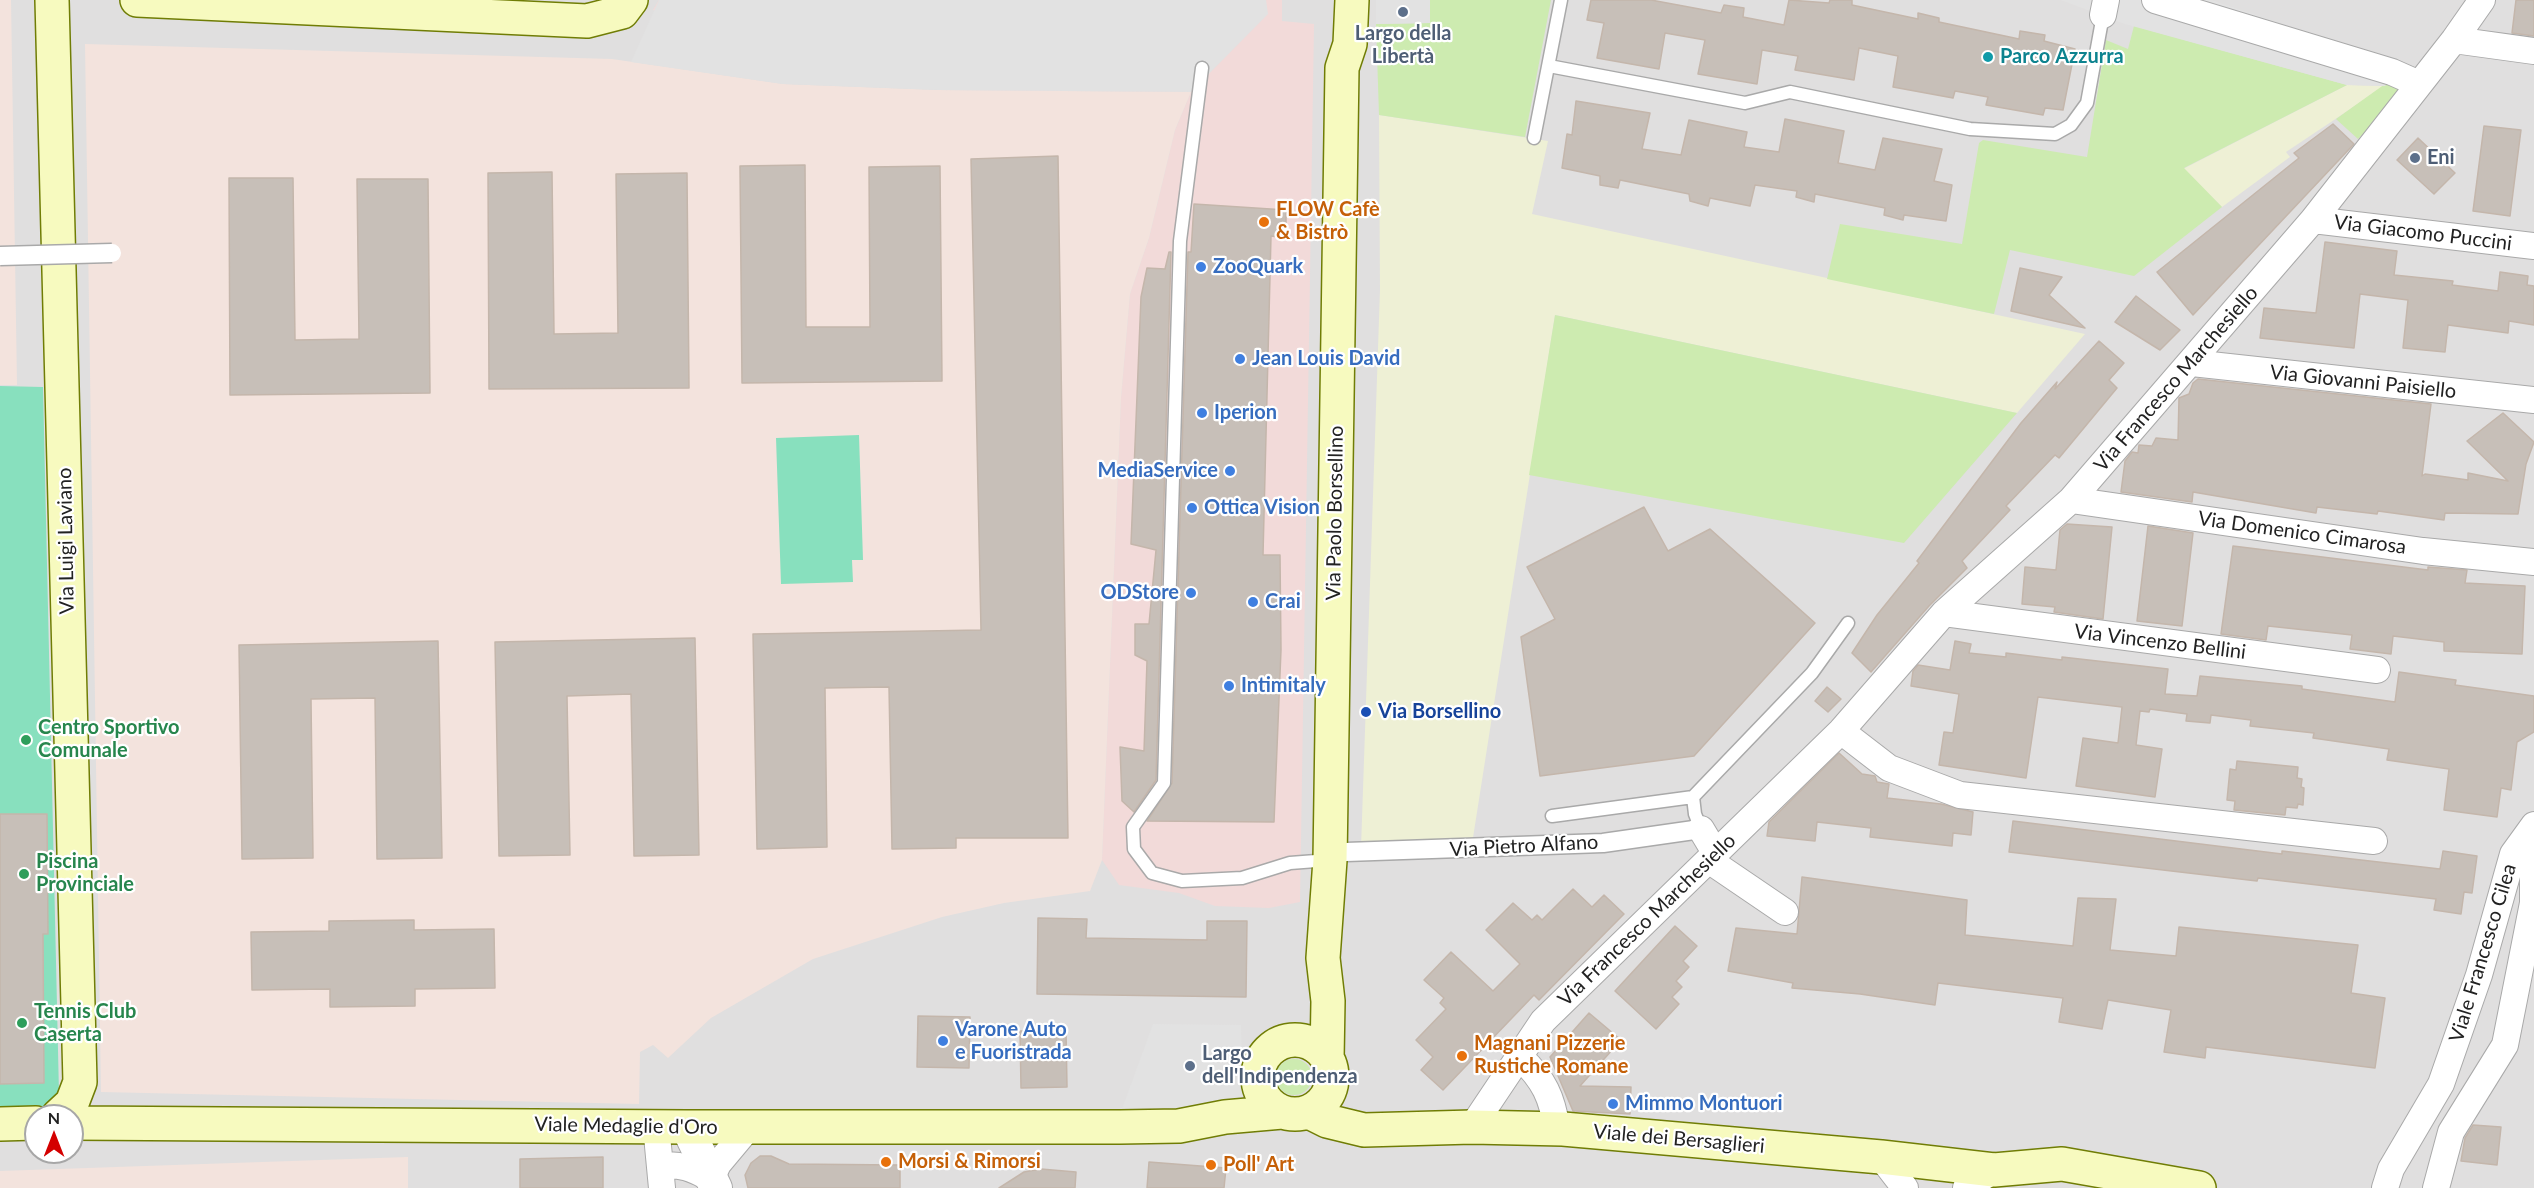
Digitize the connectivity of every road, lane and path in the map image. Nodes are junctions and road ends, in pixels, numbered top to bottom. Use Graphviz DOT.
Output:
graph roads {
  1 [pos="52,0"];
  2 [pos="155,0"];
  3 [pos="631,0"];
  4 [pos="1332,0"];
  5 [pos="1352,0"];
  6 [pos="1562,0"];
  7 [pos="2155,0"];
  8 [pos="2482,0"];
  9 [pos="358,5"];
  10 [pos="2104,8"];
  11 [pos="2454,40"];
  12 [pos="2534,51"];
  13 [pos="1549,66"];
  14 [pos="1202,68"];
  15 [pos="1342,68"];
  16 [pos="2419,84"];
  17 [pos="1534,138"];
  18 [pos="2313,220"];
  19 [pos="2534,246"];
  20 [pos="112,253"];
  21 [pos="0,256"];
  22 [pos="2192,363"];
  23 [pos="2534,400"];
  24 [pos="2071,500"];
  25 [pos="2534,562"];
  26 [pos="1944,614"];
  27 [pos="1848,623"];
  28 [pos="2377,670"];
  29 [pos="1841,730"];
  30 [pos="1694,797"];
  31 [pos="1552,816"];
  32 [pos="2534,827"];
  33 [pos="1701,829"];
  34 [pos="2374,842"];
  35 [pos="1338,856"];
  36 [pos="1715,861"];
  37 [pos="1785,912"];
  38 [pos="1323,958"];
  39 [pos="1290,1041"];
  40 [pos="1521,1058"];
  41 [pos="1328,1059"];
  42 [pos="80,1082"];
  43 [pos="2442,1083"];
  44 [pos="2478,1092"];
  45 [pos="70,1104"];
  46 [pos="1307,1105"];
  47 [pos="24,1123"];
  48 [pos="84,1123"];
  49 [pos="120,1123"];
  50 [pos="0,1124"];
  51 [pos="671,1126"];
  52 [pos="1179,1126"];
  53 [pos="749,1127"];
  54 [pos="1472,1127"];
  55 [pos="1557,1129"];
  56 [pos="1364,1130"];
  57 [pos="1881,1157"];
  58 [pos="1994,1170"];
  59 [pos="661,1177"];
  60 [pos="713,1184"];
  61 [pos="1905,1188"];
  62 [pos="1966,1188"];
  63 [pos="2029,1188"];
  64 [pos="2199,1188"];
  65 [pos="2385,1188"];
  66 [pos="2436,1188"];
  1 -- 42 [label="main road, Via Luigi Laviano"];
  2 -- 9 [label="main road"];
  3 -- 9 [label="main road"];
  4 -- 15 [label="main road, Via Paolo Borsellino"];
  5 -- 15 [label="main road, Via Paolo Borsellino"];
  6 -- 13 [label="lane"];
  7 -- 16 [label="street"];
  8 -- 11 [label="street, Via Francesco Marchesiello"];
  10 -- 13 [label="lane"];
  11 -- 12 [label="street"];
  11 -- 16 [label="street, Via Francesco Marchesiello"];
  13 -- 17 [label="lane"];
  14 -- 35 [label="lane"];
  15 -- 35 [label="main road, Via Paolo Borsellino"];
  16 -- 18 [label="street, Via Francesco Marchesiello"];
  18 -- 19 [label="street, Via Giacomo Puccini"];
  18 -- 22 [label="street, Via Francesco Marchesiello"];
  20 -- 21 [label="street, bridge"];
  22 -- 23 [label="street, Via Giovanni Paisiello"];
  22 -- 24 [label="street, Via Francesco Marchesiello"];
  24 -- 25 [label="street, Via Domenico Cimarosa"];
  24 -- 26 [label="street, Via Francesco Marchesiello"];
  26 -- 28 [label="street, Via Vincenzo Bellini"];
  26 -- 29 [label="street, Via Francesco Marchesiello"];
  27 -- 30 [label="lane"];
  29 -- 34 [label="street"];
  29 -- 36 [label="street, Via Francesco Marchesiello"];
  30 -- 31 [label="lane, Via Pietro Alfano"];
  30 -- 33 [label="lane"];
  32 -- 43 [label="street, Viale Francesco Cilea"];
  32 -- 44 [label="street, Viale Francesco Cilea"];
  33 -- 35 [label="street, Via Pietro Alfano"];
  33 -- 36 [label="street"];
  35 -- 38 [label="main road, Via Paolo Borsellino"];
  36 -- 37 [label="street"];
  36 -- 40 [label="street, Via Francesco Marchesiello"];
  38 -- 39 [label="main road, Via Paolo Borsellino"];
  38 -- 41 [label="main road, Via Paolo Borsellino"];
  39 -- 41 [label="main road"];
  39 -- 46 [label="main road"];
  40 -- 54 [label="street, Via Francesco Marchesiello"];
  40 -- 55 [label="street"];
  41 -- 46 [label="main road"];
  42 -- 45 [label="main road"];
  42 -- 49 [label="main road"];
  43 -- 44 [label="street"];
  43 -- 65 [label="street, Viale Francesco Cilea"];
  44 -- 66 [label="street, Viale Francesco Cilea"];
  46 -- 52 [label="main road, Viale Medaglie d'Oro"];
  46 -- 56 [label="main road"];
  47 -- 50 [label="main road"];
  48 -- 49 [label="main road, Viale Medaglie d'Oro"];
  49 -- 51 [label="main road, Viale Medaglie d'Oro"];
  51 -- 53 [label="main road, Viale Medaglie d'Oro"];
  51 -- 59 [label="street"];
  51 -- 60 [label="street"];
  52 -- 53 [label="main road, Viale Medaglie d'Oro"];
  52 -- 56 [label="main road, Viale Medaglie d'Oro"];
  53 -- 60 [label="street"];
  54 -- 55 [label="main road, Viale dei Bersaglieri"];
  54 -- 56 [label="main road, Viale dei Bersaglieri"];
  55 -- 57 [label="main road, Viale dei Bersaglieri"];
  57 -- 58 [label="main road, Viale dei Bersaglieri"];
  57 -- 61 [label="street"];
  58 -- 62 [label="street"];
  58 -- 63 [label="main road, Viale dei Bersaglieri"];
  58 -- 64 [label="main road, Viale dei Bersaglieri"];
  59 -- 60 [label="street"];
}
